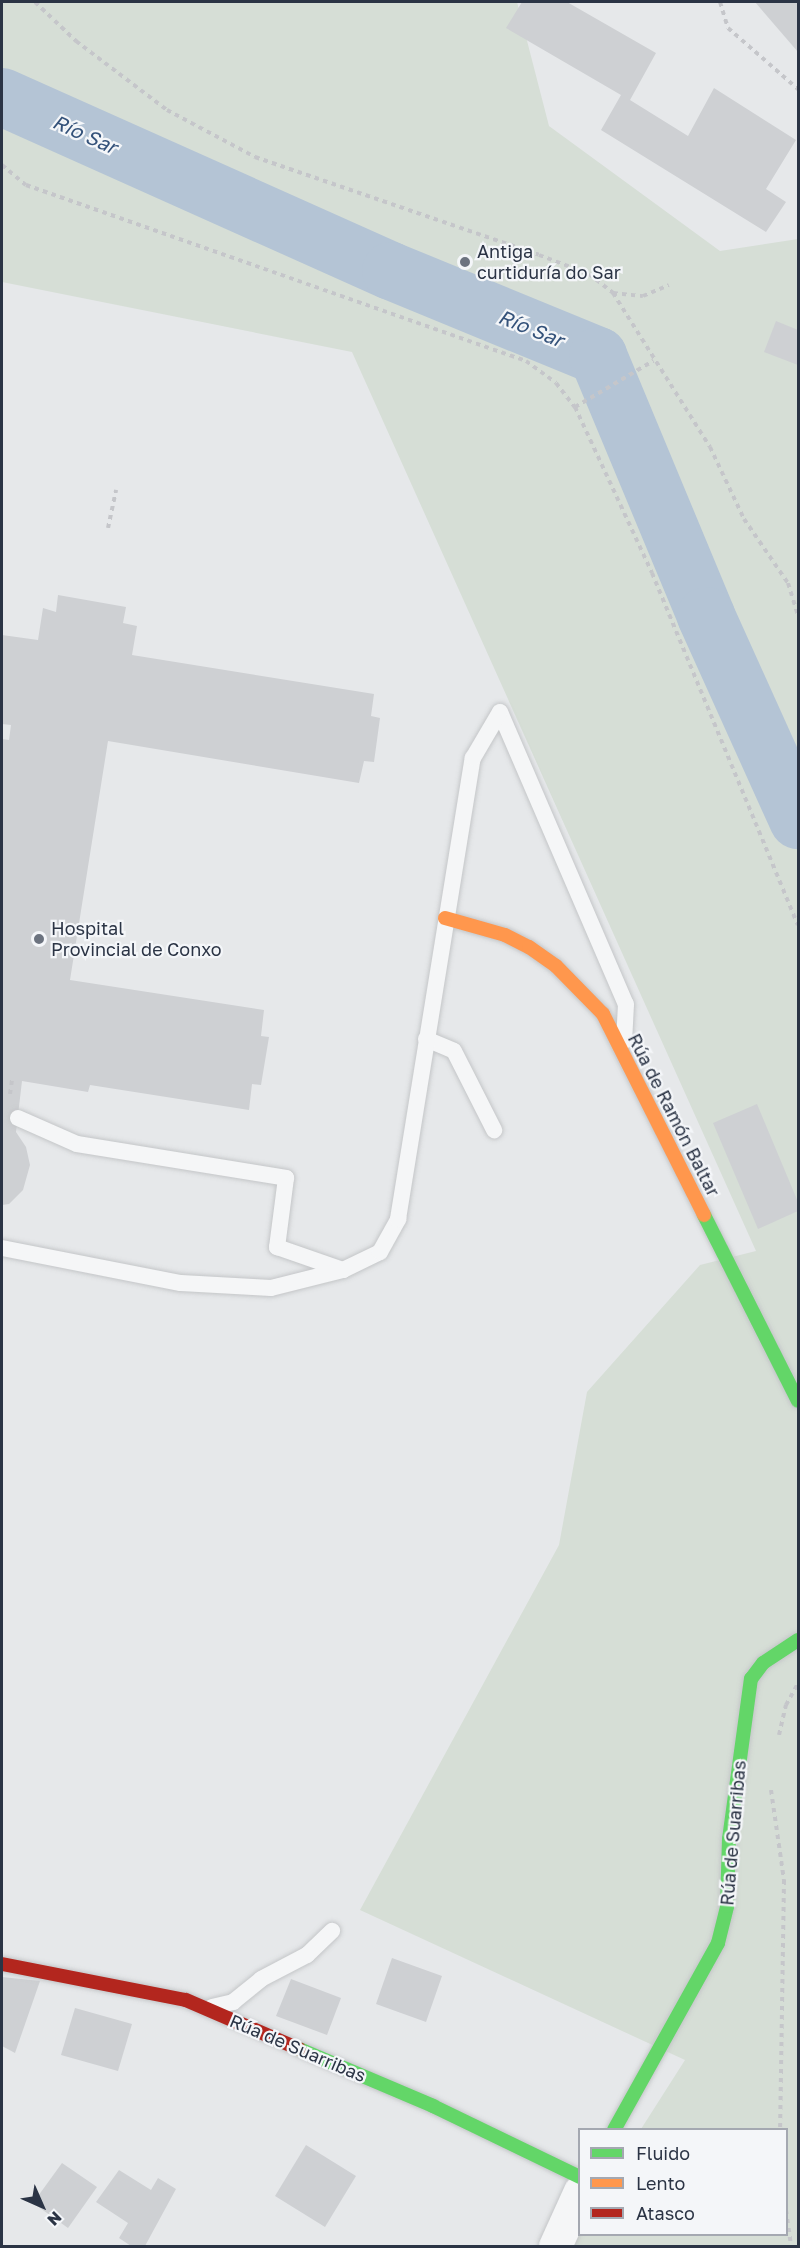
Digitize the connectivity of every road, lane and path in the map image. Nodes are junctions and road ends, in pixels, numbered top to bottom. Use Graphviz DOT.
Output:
graph roads {
  1 [pos="35,2"];
  2 [pos="720,2"];
  3 [pos="798,89"];
  4 [pos="2,165"];
  5 [pos="669,285"];
  6 [pos="613,293"];
  7 [pos="653,362"];
  8 [pos="575,407"];
  9 [pos="116,490"];
  10 [pos="108,528"];
  11 [pos="798,615"];
  12 [pos="445,918"];
  13 [pos="798,925"];
  14 [pos="426,1039"];
  15 [pos="624,1054"];
  16 [pos="12,1079"];
  17 [pos="9,1104"];
  18 [pos="18,1118"];
  19 [pos="494,1130"];
  20 [pos="2,1248"];
  21 [pos="343,1270"];
  22 [pos="798,1401"];
  23 [pos="798,1640"];
  24 [pos="798,1683"];
  25 [pos="777,1746"];
  26 [pos="771,1788"];
  27 [pos="332,1931"];
  28 [pos="2,1964"];
  29 [pos="205,2008"];
  30 [pos="615,2128"];
  31 [pos="780,2128"];
  32 [pos="578,2177"];
  33 [pos="578,2193"];
  34 [pos="788,2225"];
  35 [pos="555,2247"];
  36 [pos="791,2247"];
  1 -- 6 [label="path"];
  2 -- 3 [label="path"];
  4 -- 8 [label="path"];
  5 -- 6 [label="path"];
  6 -- 7 [label="path"];
  7 -- 8 [label="path"];
  7 -- 11 [label="path"];
  8 -- 13 [label="path"];
  9 -- 10 [label="path"];
  12 -- 14 [label="lane"];
  12 -- 15 [label="street, Rúa de Ramón Baltar"];
  12 -- 15 [label="lane"];
  14 -- 19 [label="lane"];
  14 -- 21 [label="lane"];
  15 -- 22 [label="street, Rúa de Ramón Baltar"];
  16 -- 17 [label="path"];
  18 -- 21 [label="lane"];
  20 -- 21 [label="lane"];
  23 -- 30 [label="street, Rúa de Suarribas"];
  24 -- 25 [label="path"];
  26 -- 31 [label="path"];
  27 -- 29 [label="lane"];
  28 -- 29 [label="street, Rúa de Suarribas"];
  29 -- 32 [label="street, Rúa de Suarribas"];
  33 -- 35 [label="street"];
  34 -- 36 [label="path"];
}
